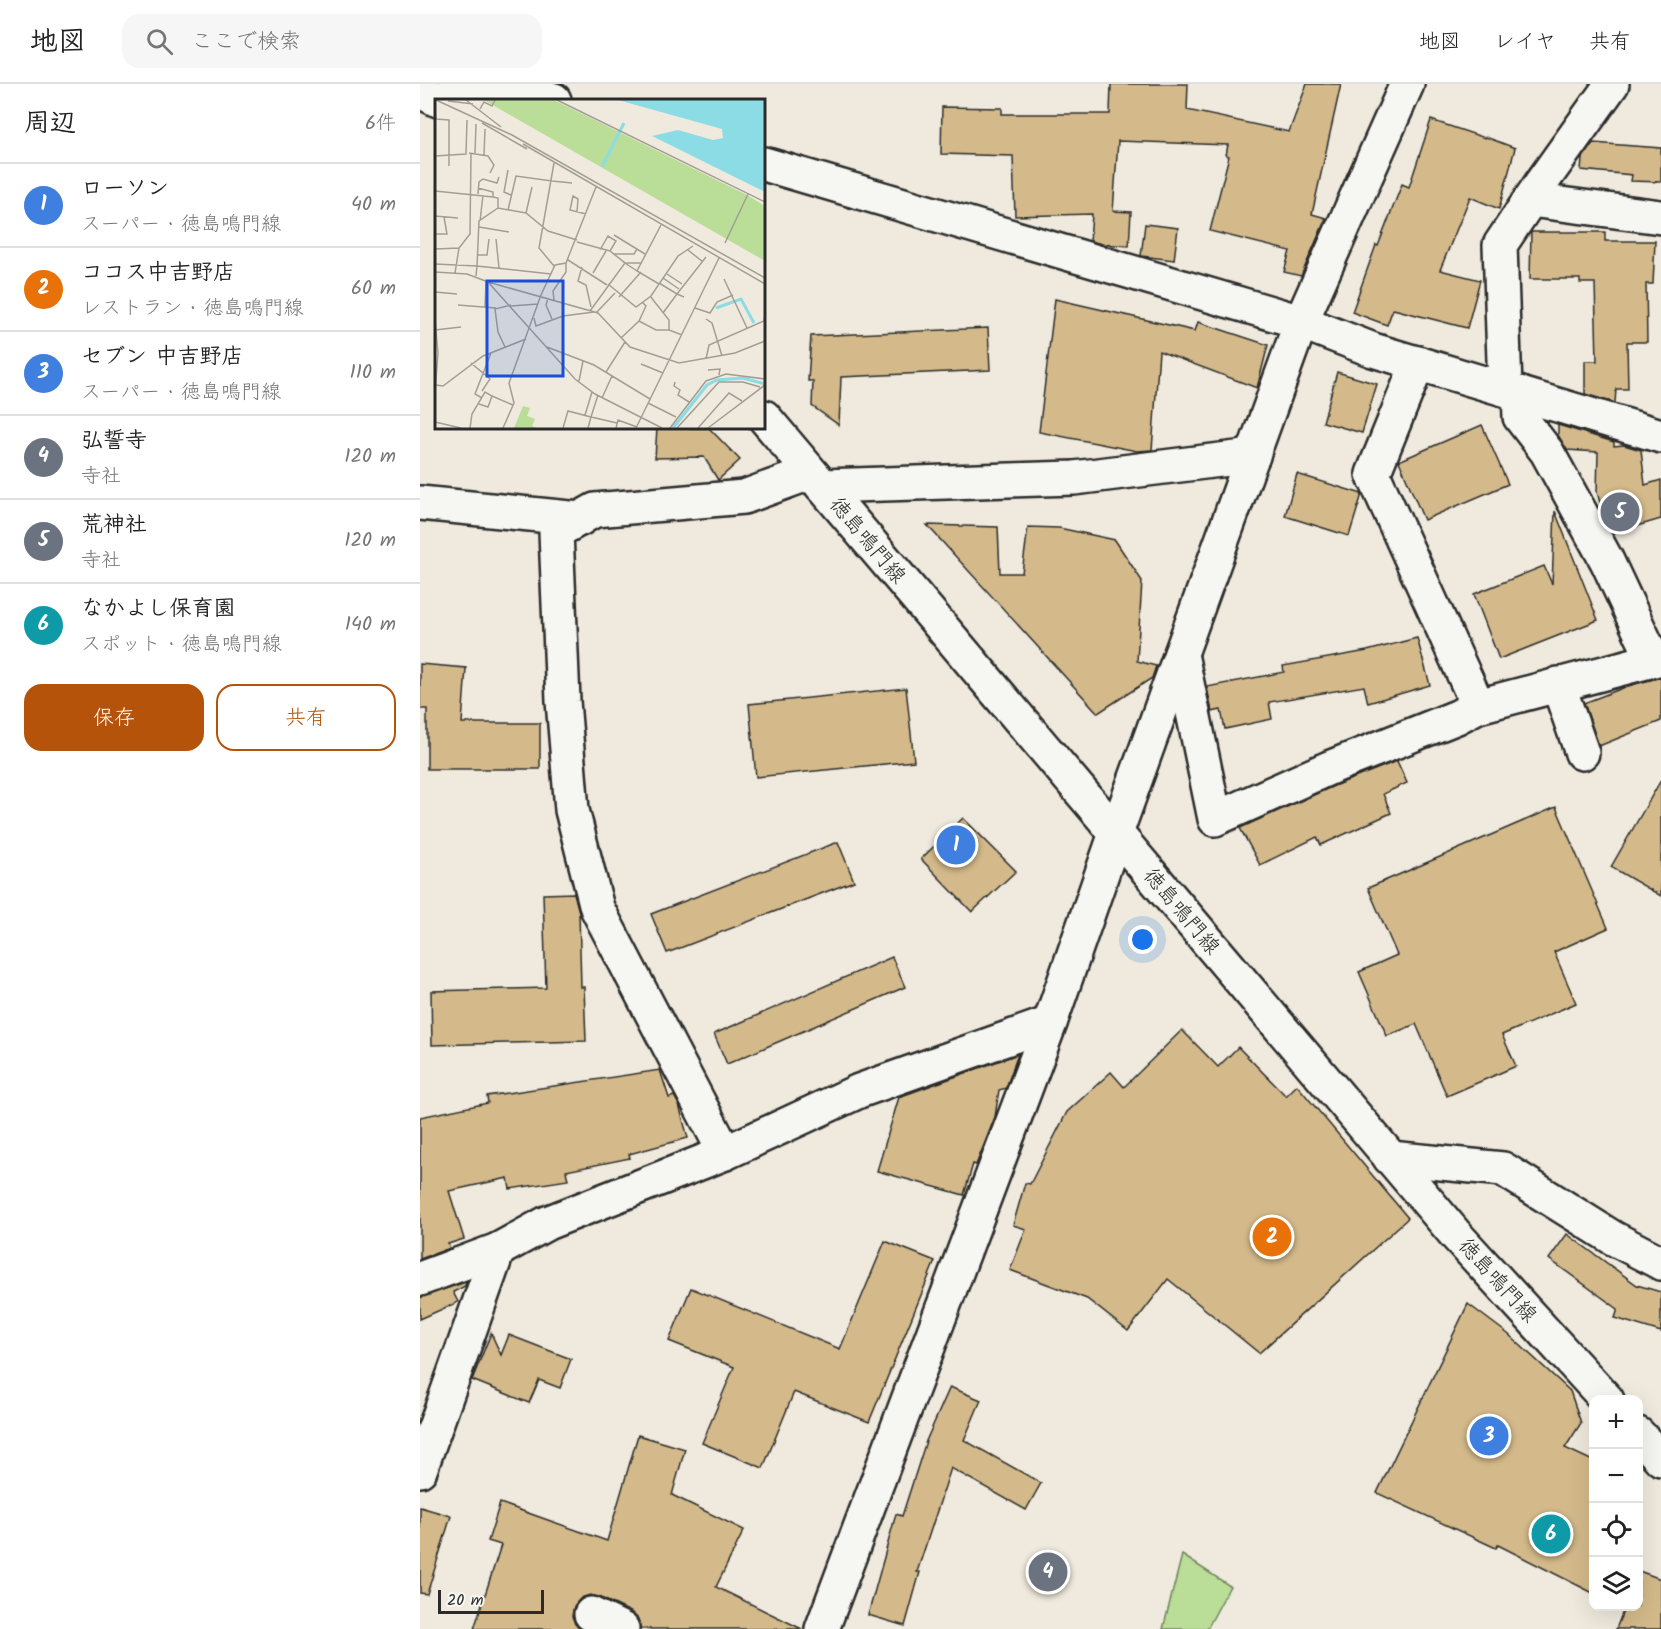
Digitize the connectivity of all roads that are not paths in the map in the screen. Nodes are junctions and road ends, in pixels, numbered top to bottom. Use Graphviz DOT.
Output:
graph roads {
  1 [pos="1407,84"];
  2 [pos="1612,84"];
  3 [pos="420,91"];
  4 [pos="437,99"];
  5 [pos="441,99"];
  6 [pos="551,99"];
  7 [pos="765,164"];
  8 [pos="1530,200"];
  9 [pos="1661,218"];
  10 [pos="1301,322"];
  11 [pos="1418,363"];
  12 [pos="1512,391"];
  13 [pos="765,418"];
  14 [pos="1661,436"];
  15 [pos="1253,456"];
  16 [pos="816,479"];
  17 [pos="420,503"];
  18 [pos="580,519"];
  19 [pos="1181,654"];
  20 [pos="1657,658"];
  21 [pos="1558,684"];
  22 [pos="1478,706"];
  23 [pos="1582,753"];
  24 [pos="1116,833"];
  25 [pos="1050,1023"];
  26 [pos="725,1153"];
  27 [pos="1390,1158"];
  28 [pos="498,1250"];
  29 [pos="1661,1263"];
  30 [pos="420,1279"];
  31 [pos="1602,1395"];
  32 [pos="1643,1439"];
  33 [pos="1661,1459"];
  34 [pos="420,1470"];
  35 [pos="591,1614"];
  36 [pos="622,1629"];
  37 [pos="822,1629"];
  1 -- 10 [label="street"];
  2 -- 8 [label="street"];
  3 -- 4 [label="street"];
  5 -- 6 [label="street"];
  7 -- 10 [label="street"];
  8 -- 9 [label="street"];
  8 -- 12 [label="street"];
  10 -- 11 [label="street"];
  10 -- 15 [label="street"];
  11 -- 12 [label="street"];
  11 -- 22 [label="street"];
  12 -- 14 [label="street"];
  12 -- 20 [label="street"];
  13 -- 16 [label="street, 徳島鳴門線"];
  15 -- 16 [label="street"];
  15 -- 19 [label="street"];
  16 -- 18 [label="street"];
  16 -- 24 [label="street, 徳島鳴門線"];
  17 -- 18 [label="street"];
  18 -- 26 [label="street"];
  19 -- 22 [label="street"];
  19 -- 24 [label="street"];
  20 -- 21 [label="street"];
  21 -- 22 [label="street"];
  21 -- 23 [label="street"];
  24 -- 25 [label="street"];
  24 -- 27 [label="street, 徳島鳴門線"];
  25 -- 26 [label="street"];
  25 -- 37 [label="street"];
  26 -- 28 [label="street"];
  27 -- 29 [label="street"];
  27 -- 31 [label="street, 徳島鳴門線"];
  28 -- 30 [label="street"];
  28 -- 34 [label="street"];
  32 -- 33 [label="street"];
  35 -- 36 [label="street"];
}
